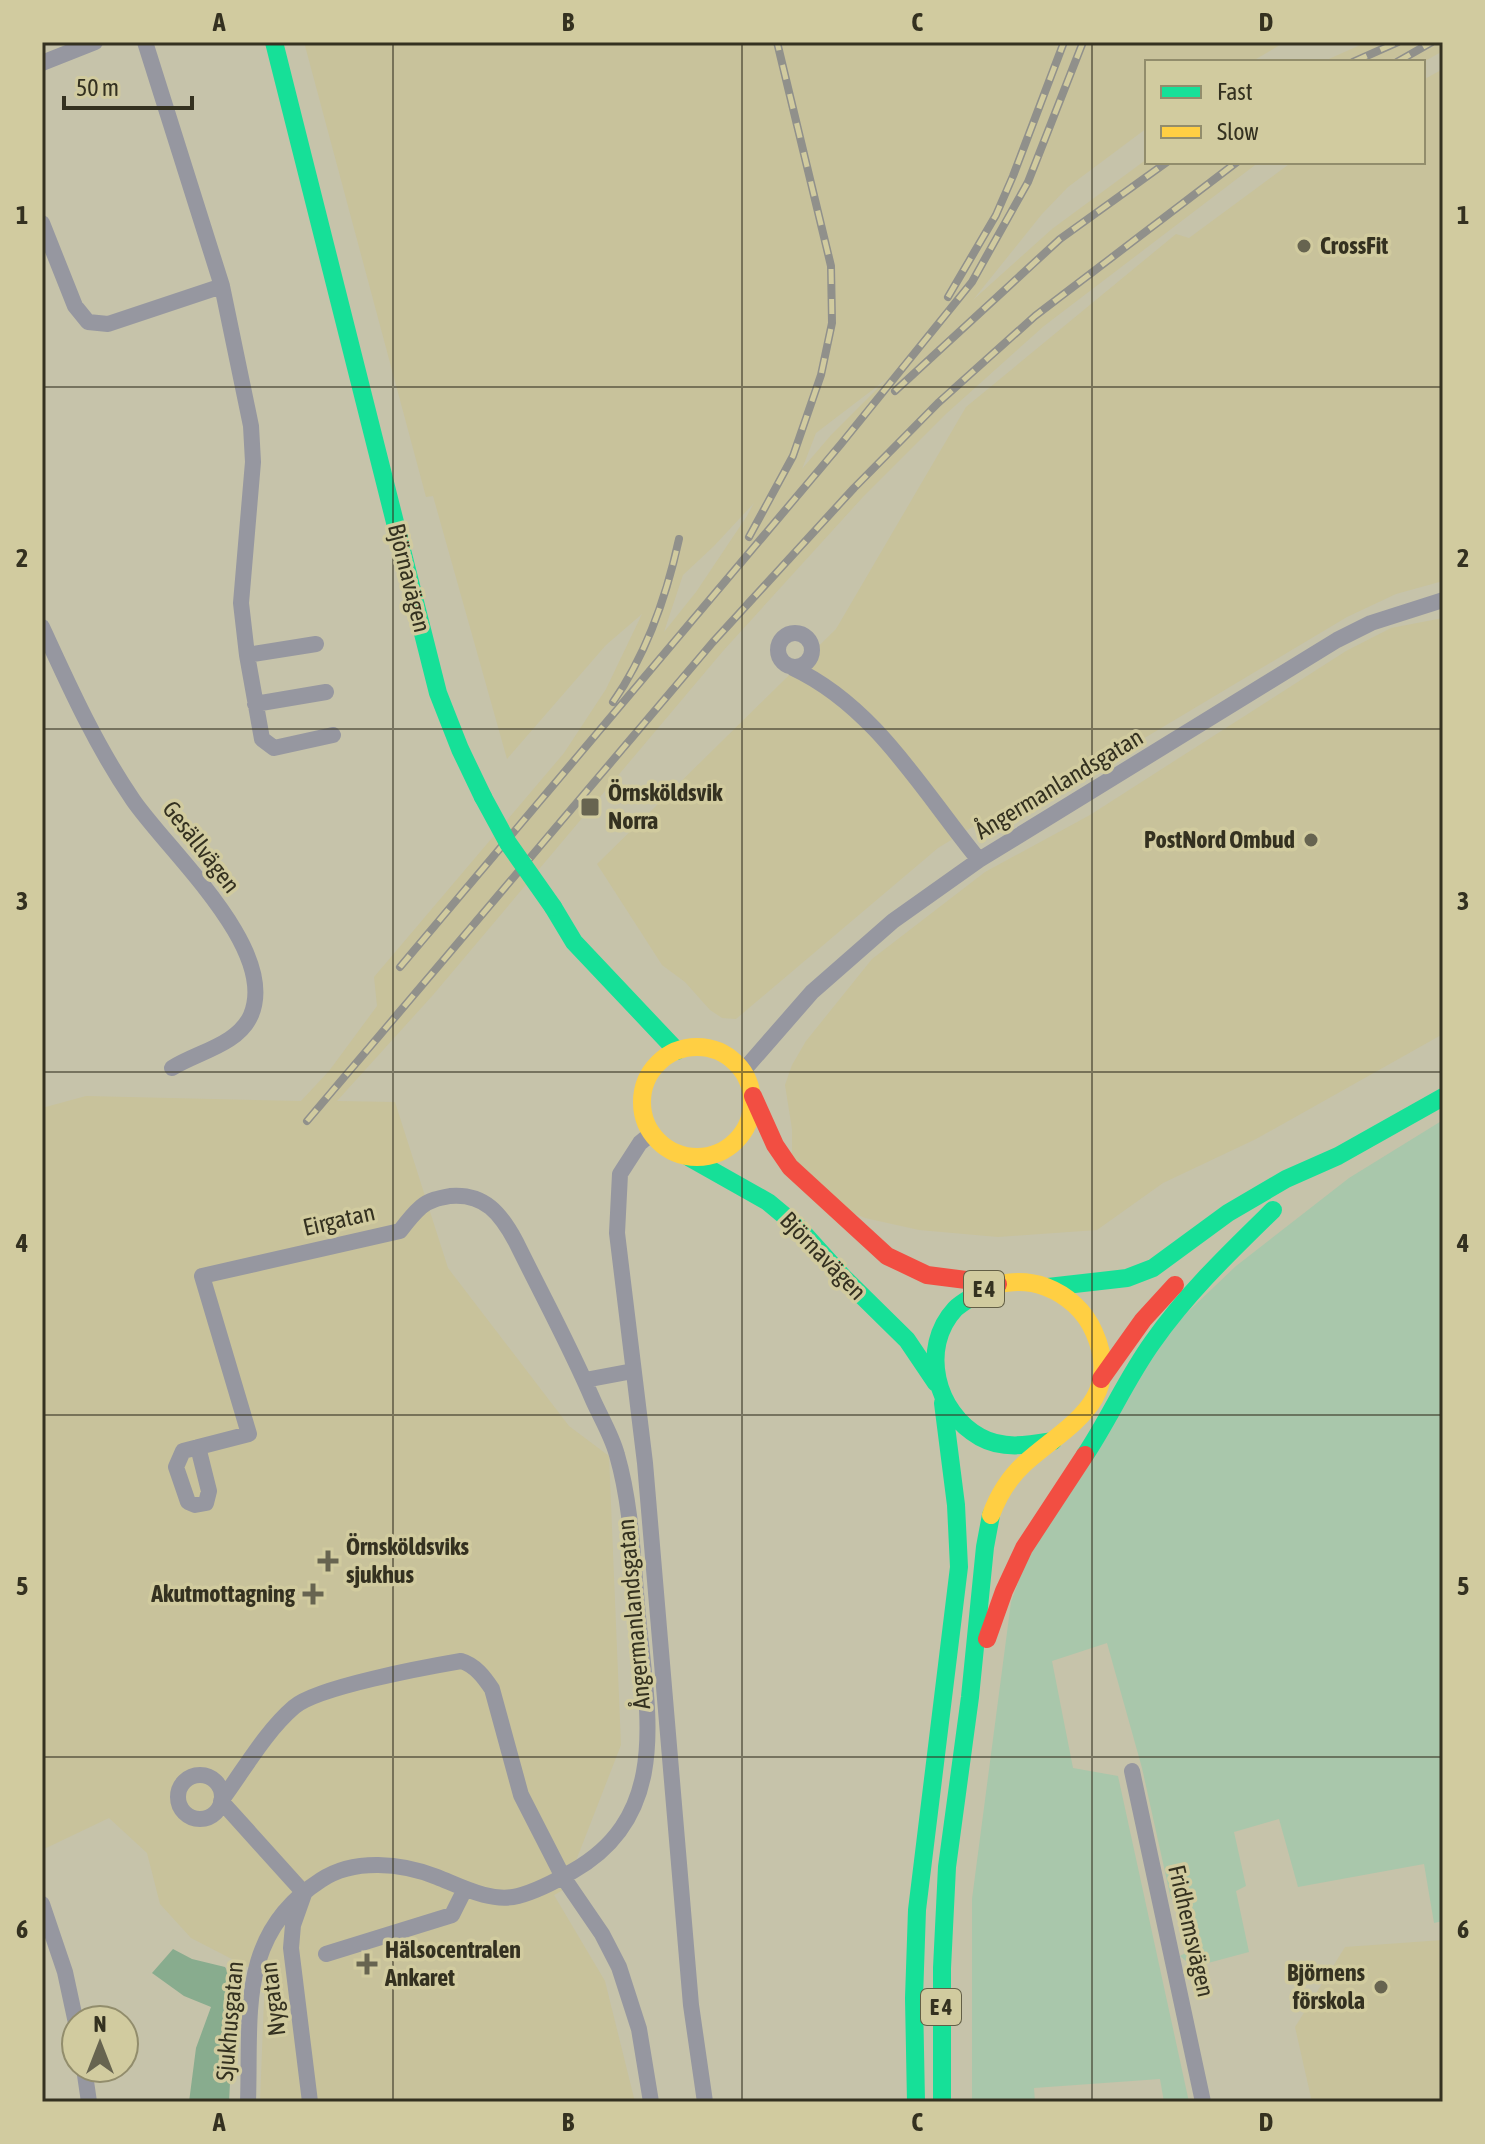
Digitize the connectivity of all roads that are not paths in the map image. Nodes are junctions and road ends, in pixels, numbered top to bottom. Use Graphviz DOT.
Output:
graph roads {
  1 [pos="95,42"];
  2 [pos="145,42"];
  3 [pos="274,42"];
  4 [pos="42,63"];
  5 [pos="42,223"];
  6 [pos="222,286"];
  7 [pos="1443,600"];
  8 [pos="42,627"];
  9 [pos="316,644"];
  10 [pos="247,655"];
  11 [pos="803,668"];
  12 [pos="326,692"];
  13 [pos="255,704"];
  14 [pos="333,735"];
  15 [pos="979,860"];
  16 [pos="677,1051"];
  17 [pos="172,1068"];
  18 [pos="743,1071"];
  19 [pos="751,1092"];
  20 [pos="1443,1097"];
  21 [pos="652,1133"];
  22 [pos="685,1156"];
  23 [pos="1338,1156"];
  24 [pos="1273,1210"];
  25 [pos="999,1284"];
  26 [pos="1048,1287"];
  27 [pos="633,1371"];
  28 [pos="1101,1379"];
  29 [pos="585,1380"];
  30 [pos="939,1392"];
  31 [pos="1053,1441"];
  32 [pos="198,1447"];
  33 [pos="972,1681"];
  34 [pos="1132,1771"];
  35 [pos="563,1877"];
  36 [pos="465,1889"];
  37 [pos="304,1893"];
  38 [pos="42,1904"];
  39 [pos="326,1954"];
  40 [pos="72,2004"];
  41 [pos="248,2102"];
  42 [pos="310,2102"];
  43 [pos="651,2102"];
  44 [pos="705,2102"];
  45 [pos="916,2102"];
  46 [pos="942,2102"];
  47 [pos="1203,2102"];
  1 -- 4 [label="street"];
  2 -- 6 [label="street"];
  3 -- 16 [label="main road, Björnavägen, bridge"];
  5 -- 6 [label="street"];
  6 -- 10 [label="street"];
  7 -- 15 [label="street, Ångermanlandsgatan"];
  8 -- 17 [label="street, Gesällvägen"];
  9 -- 10 [label="street"];
  10 -- 13 [label="street"];
  11 -- 15 [label="street"];
  12 -- 13 [label="street"];
  13 -- 14 [label="street"];
  15 -- 18 [label="street, Ångermanlandsgatan"];
  16 -- 18 [label="main road"];
  16 -- 21 [label="main road"];
  18 -- 19 [label="main road"];
  19 -- 22 [label="main road"];
  19 -- 25 [label="main road, Björnavägen"];
  20 -- 23 [label="main road, E 4"];
  21 -- 22 [label="main road"];
  21 -- 27 [label="street, Ångermanlandsgatan"];
  22 -- 30 [label="main road, Björnavägen"];
  23 -- 24 [label="main road, E 4"];
  23 -- 26 [label="main road, E 4"];
  24 -- 28 [label="main road, E 4"];
  24 -- 33 [label="main road"];
  25 -- 26 [label="main road, E 4"];
  25 -- 30 [label="main road, E 4"];
  26 -- 28 [label="main road"];
  27 -- 29 [label="street"];
  27 -- 44 [label="street, Ångermanlandsgatan"];
  28 -- 31 [label="main road, E 4"];
  29 -- 32 [label="street, Eirgatan"];
  29 -- 35 [label="street, Sjukhusgatan"];
  30 -- 31 [label="main road"];
  30 -- 45 [label="main road, E 4"];
  31 -- 33 [label="main road, E 4"];
  33 -- 46 [label="main road, E 4"];
  34 -- 47 [label="street, Fridhemsvägen"];
  35 -- 36 [label="street, Sjukhusgatan"];
  35 -- 37 [label="street"];
  35 -- 43 [label="street"];
  36 -- 37 [label="street, Sjukhusgatan"];
  36 -- 39 [label="street"];
  37 -- 41 [label="street, Sjukhusgatan"];
  37 -- 42 [label="street, Nygatan"];
  38 -- 40 [label="street"];
}
